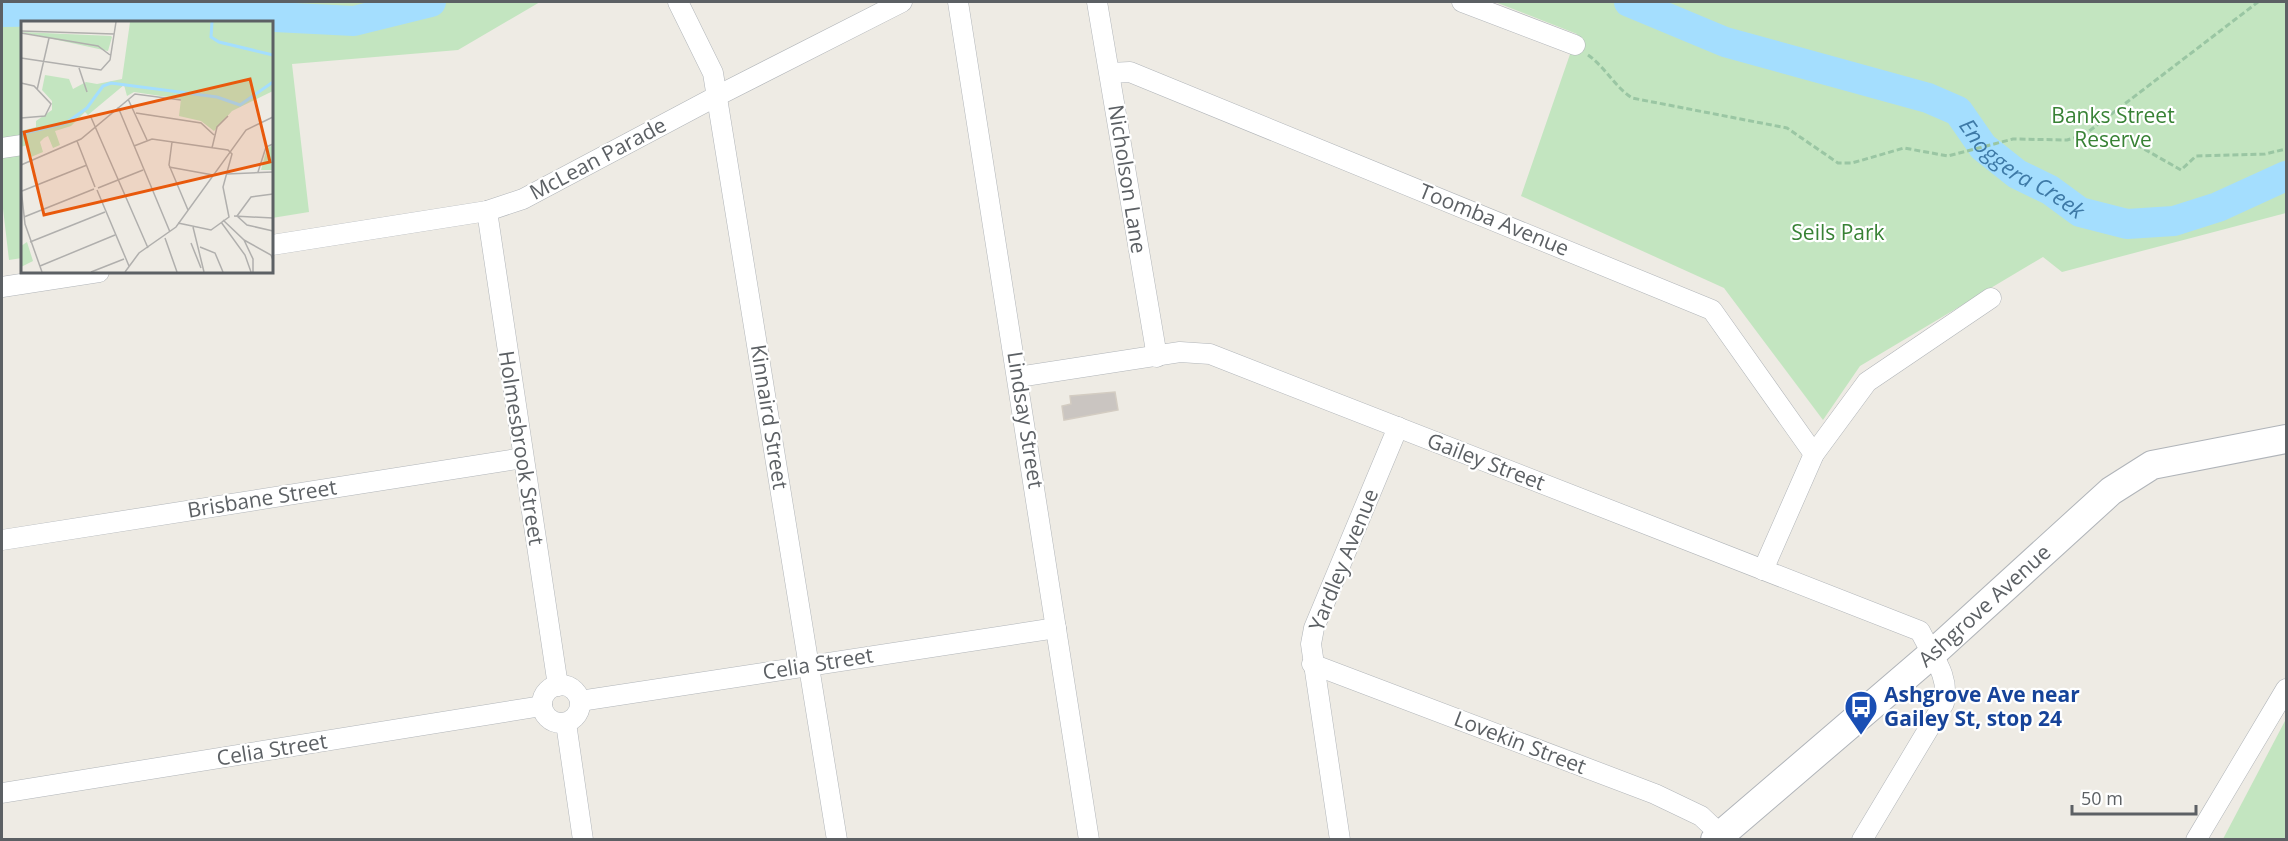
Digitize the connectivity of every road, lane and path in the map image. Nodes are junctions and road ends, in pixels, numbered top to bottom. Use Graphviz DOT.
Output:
graph roads {
  1 [pos="678,2"];
  2 [pos="902,2"];
  3 [pos="958,2"];
  4 [pos="1097,2"];
  5 [pos="1462,2"];
  6 [pos="2258,2"];
  7 [pos="1575,45"];
  8 [pos="1110,73"];
  9 [pos="717,96"];
  10 [pos="2084,135"];
  11 [pos="21,145"];
  12 [pos="2,148"];
  13 [pos="2286,149"];
  14 [pos="487,211"];
  15 [pos="273,245"];
  16 [pos="93,273"];
  17 [pos="2,287"];
  18 [pos="1991,298"];
  19 [pos="1157,357"];
  20 [pos="1018,377"];
  21 [pos="1398,427"];
  22 [pos="2286,439"];
  23 [pos="1814,454"];
  24 [pos="523,458"];
  25 [pos="2,540"];
  26 [pos="1763,570"];
  27 [pos="1056,628"];
  28 [pos="1932,654"];
  29 [pos="1312,664"];
  30 [pos="809,665"];
  31 [pos="558,686"];
  32 [pos="2286,689"];
  33 [pos="580,701"];
  34 [pos="543,706"];
  35 [pos="566,723"];
  36 [pos="2,793"];
  37 [pos="1718,837"];
  38 [pos="583,840"];
  39 [pos="837,840"];
  40 [pos="1089,840"];
  41 [pos="1340,840"];
  42 [pos="1862,840"];
  43 [pos="2196,840"];
  1 -- 9 [label="street, Kinnaird Street"];
  2 -- 9 [label="street, McLean Parade"];
  3 -- 20 [label="street, Lindsay Street"];
  4 -- 8 [label="street, Nicholson Lane"];
  5 -- 7 [label="street"];
  6 -- 10 [label="path"];
  7 -- 10 [label="path"];
  8 -- 19 [label="street, Nicholson Lane"];
  8 -- 23 [label="street, Toomba Avenue"];
  9 -- 14 [label="street, McLean Parade"];
  9 -- 30 [label="street, Kinnaird Street"];
  10 -- 13 [label="path"];
  11 -- 12 [label="street"];
  14 -- 15 [label="street, McLean Parade"];
  14 -- 24 [label="street, Holmesbrook Street"];
  16 -- 17 [label="street"];
  18 -- 23 [label="street"];
  19 -- 20 [label="street, Gailey Street"];
  19 -- 21 [label="street, Gailey Street"];
  20 -- 27 [label="street, Lindsay Street"];
  21 -- 26 [label="street, Gailey Street"];
  21 -- 29 [label="street, Yardley Avenue"];
  22 -- 28 [label="main road, Ashgrove Avenue"];
  23 -- 26 [label="street"];
  24 -- 25 [label="street, Brisbane Street"];
  24 -- 31 [label="street, Holmesbrook Street"];
  26 -- 28 [label="street, Gailey Street"];
  27 -- 30 [label="street, Celia Street"];
  27 -- 40 [label="street, Lindsay Street"];
  28 -- 37 [label="main road, Ashgrove Avenue"];
  28 -- 42 [label="street, Gailey Street"];
  29 -- 37 [label="street, Lovekin Street"];
  29 -- 41 [label="street, Yardley Avenue"];
  30 -- 33 [label="street, Celia Street"];
  30 -- 39 [label="street, Kinnaird Street"];
  31 -- 33 [label="street"];
  31 -- 34 [label="street"];
  32 -- 43 [label="street"];
  33 -- 35 [label="street"];
  34 -- 35 [label="street"];
  34 -- 36 [label="street, Celia Street"];
  35 -- 38 [label="street"];
}
